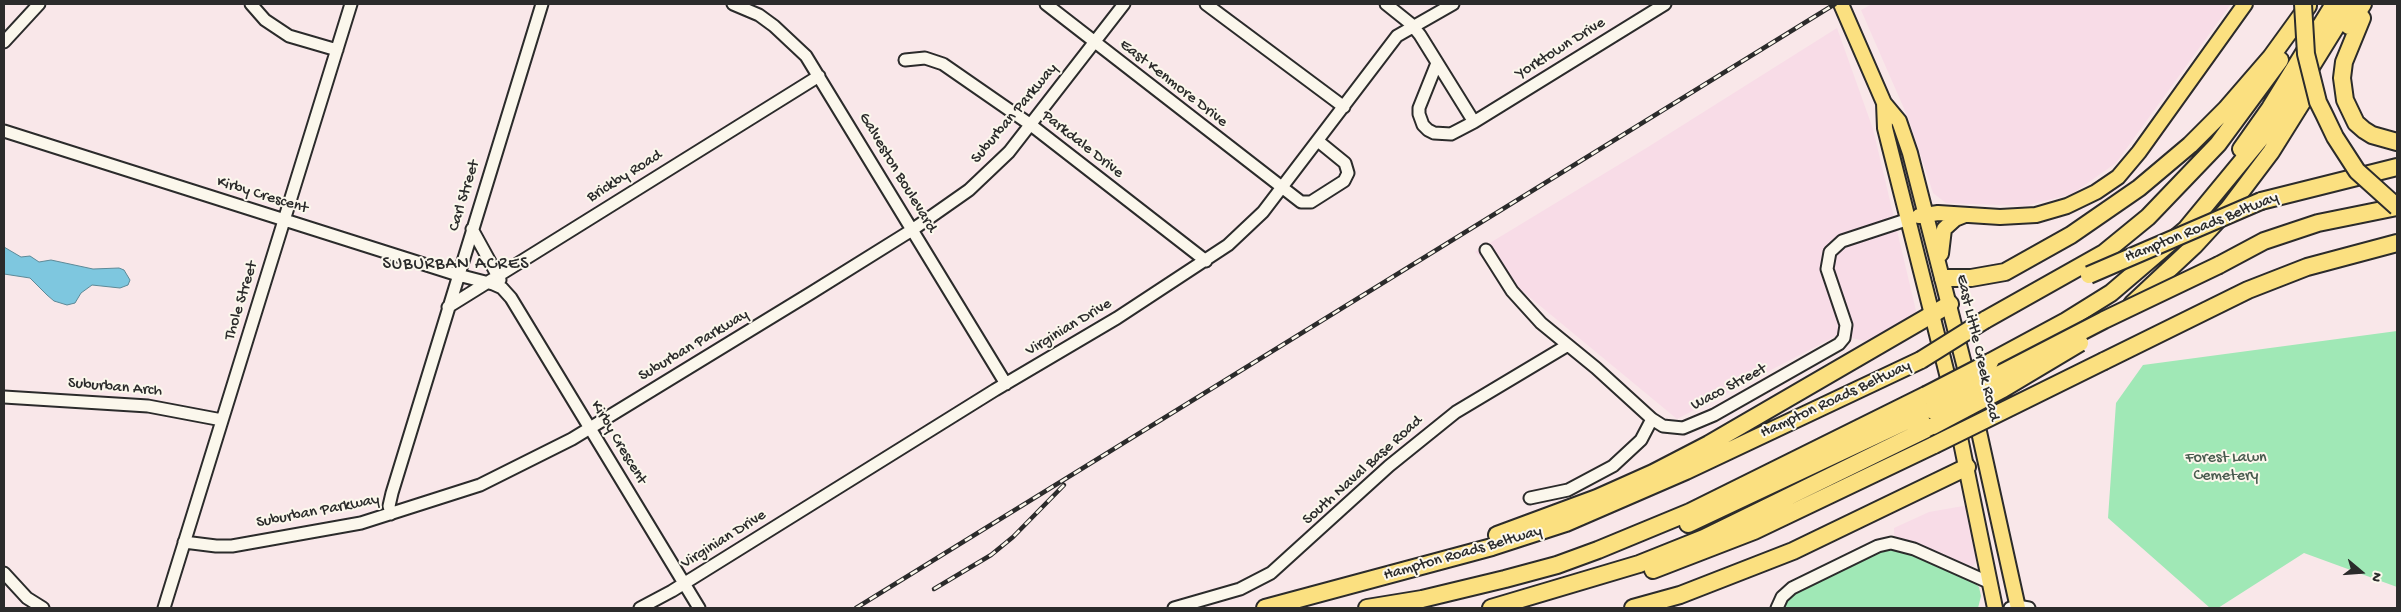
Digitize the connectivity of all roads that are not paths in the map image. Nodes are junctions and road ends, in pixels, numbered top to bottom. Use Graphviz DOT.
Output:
graph roads {
  1 [pos="39,4"];
  2 [pos="251,4"];
  3 [pos="351,4"];
  4 [pos="542,4"];
  5 [pos="733,4"];
  6 [pos="1046,4"];
  7 [pos="1124,4"];
  8 [pos="1206,4"];
  9 [pos="1386,4"];
  10 [pos="1453,4"];
  11 [pos="1665,4"];
  12 [pos="1841,4"];
  13 [pos="2304,4"];
  14 [pos="2309,4"];
  15 [pos="2318,4"];
  16 [pos="2334,4"];
  17 [pos="2350,4"];
  18 [pos="2363,4"];
  19 [pos="2370,4"];
  20 [pos="2245,5"];
  21 [pos="1413,27"];
  22 [pos="4,42"];
  23 [pos="1095,42"];
  24 [pos="337,50"];
  25 [pos="905,60"];
  26 [pos="1437,63"];
  27 [pos="819,76"];
  28 [pos="1884,103"];
  29 [pos="1344,108"];
  30 [pos="1474,122"];
  31 [pos="1031,125"];
  32 [pos="4,131"];
  33 [pos="1318,141"];
  34 [pos="2397,142"];
  35 [pos="2397,167"];
  36 [pos="1281,188"];
  37 [pos="2397,207"];
  38 [pos="1926,215"];
  39 [pos="1966,215"];
  40 [pos="1909,219"];
  41 [pos="284,220"];
  42 [pos="472,229"];
  43 [pos="2186,229"];
  44 [pos="912,230"];
  45 [pos="2397,243"];
  46 [pos="1486,250"];
  47 [pos="2397,255"];
  48 [pos="1206,261"];
  49 [pos="497,274"];
  50 [pos="458,275"];
  51 [pos="1943,278"];
  52 [pos="485,282"];
  53 [pos="2248,290"];
  54 [pos="508,295"];
  55 [pos="1950,304"];
  56 [pos="448,307"];
  57 [pos="1933,313"];
  58 [pos="1985,324"];
  59 [pos="1568,345"];
  60 [pos="1006,384"];
  61 [pos="4,397"];
  62 [pos="1930,410"];
  63 [pos="1652,419"];
  64 [pos="222,420"];
  65 [pos="591,428"];
  66 [pos="1982,446"];
  67 [pos="1967,467"];
  68 [pos="1530,498"];
  69 [pos="391,514"];
  70 [pos="184,542"];
  71 [pos="1414,569"];
  72 [pos="4,574"];
  73 [pos="1988,582"];
  74 [pos="685,583"];
  75 [pos="43,608"];
  76 [pos="164,608"];
  77 [pos="640,608"];
  78 [pos="699,608"];
  79 [pos="1174,608"];
  80 [pos="1265,608"];
  81 [pos="1368,608"];
  82 [pos="1391,608"];
  83 [pos="1491,608"];
  84 [pos="1526,608"];
  85 [pos="1633,608"];
  86 [pos="1777,608"];
  87 [pos="1995,608"];
  88 [pos="2018,608"];
  1 -- 22 [label="street"];
  2 -- 24 [label="street"];
  3 -- 24 [label="street, Thole Street"];
  4 -- 42 [label="street, Carl Street"];
  5 -- 27 [label="street, Galveston Boulevard"];
  6 -- 23 [label="street, East Kenmore Drive"];
  7 -- 23 [label="street, Suburban Parkway"];
  8 -- 29 [label="street"];
  9 -- 21 [label="street"];
  10 -- 21 [label="street, Virginian Drive"];
  11 -- 30 [label="street, Yorktown Drive"];
  12 -- 28 [label="main road, East Little Creek Road"];
  13 -- 37 [label="highway, bridge"];
  14 -- 51 [label="highway"];
  15 -- 58 [label="highway"];
  16 -- 43 [label="highway"];
  17 -- 43 [label="highway"];
  18 -- 62 [label="highway, bridge"];
  19 -- 34 [label="highway"];
  20 -- 39 [label="main road"];
  21 -- 26 [label="street"];
  21 -- 29 [label="street, Virginian Drive"];
  23 -- 31 [label="street, Suburban Parkway"];
  23 -- 36 [label="street, East Kenmore Drive"];
  24 -- 41 [label="street, Thole Street"];
  25 -- 31 [label="street, Parkdale Drive"];
  26 -- 30 [label="street"];
  26 -- 30 [label="street, Yorktown Drive"];
  27 -- 44 [label="street, Galveston Boulevard"];
  27 -- 49 [label="street, Brickby Road"];
  28 -- 38 [label="main road, East Little Creek Road"];
  28 -- 40 [label="main road, East Little Creek Road"];
  29 -- 33 [label="street, Virginian Drive"];
  31 -- 44 [label="street, Suburban Parkway"];
  31 -- 48 [label="street, Parkdale Drive"];
  32 -- 41 [label="street, Kirby Crescent"];
  33 -- 36 [label="street, Virginian Drive"];
  33 -- 36 [label="street, East Kenmore Drive"];
  35 -- 58 [label="highway, Hampton Roads Beltway, bridge"];
  36 -- 48 [label="street, Virginian Drive"];
  37 -- 62 [label="highway, bridge"];
  38 -- 39 [label="main road"];
  38 -- 40 [label="main road"];
  38 -- 51 [label="main road, East Little Creek Road"];
  39 -- 51 [label="main road"];
  40 -- 57 [label="main road, East Little Creek Road"];
  40 -- 63 [label="street, Waco Street"];
  41 -- 50 [label="street, Kirby Crescent"];
  41 -- 64 [label="street, Thole Street"];
  42 -- 49 [label="street, Kirby Crescent"];
  42 -- 50 [label="street, Carl Street"];
  43 -- 62 [label="highway, bridge"];
  44 -- 60 [label="street, Galveston Boulevard"];
  44 -- 65 [label="street, Suburban Parkway"];
  45 -- 53 [label="highway"];
  46 -- 59 [label="street, Waco Street"];
  47 -- 53 [label="highway"];
  48 -- 60 [label="street, Virginian Drive"];
  49 -- 52 [label="street, Brickby Road"];
  49 -- 54 [label="street, Kirby Crescent"];
  50 -- 52 [label="street, Kirby Crescent"];
  50 -- 56 [label="street, Carl Street"];
  51 -- 55 [label="main road, East Little Creek Road"];
  52 -- 54 [label="street, Kirby Crescent"];
  52 -- 56 [label="street, Brickby Road"];
  53 -- 84 [label="highway, bridge"];
  54 -- 65 [label="street, Kirby Crescent"];
  55 -- 57 [label="highway"];
  55 -- 66 [label="main road, East Little Creek Road"];
  56 -- 69 [label="street, Carl Street"];
  57 -- 67 [label="main road, East Little Creek Road"];
  57 -- 71 [label="highway"];
  58 -- 71 [label="highway, Hampton Roads Beltway, bridge"];
  59 -- 63 [label="street, Waco Street"];
  59 -- 79 [label="street, South Naval Base Road"];
  60 -- 74 [label="street, Virginian Drive"];
  61 -- 64 [label="street, Suburban Arch"];
  62 -- 81 [label="highway"];
  62 -- 82 [label="highway"];
  62 -- 83 [label="highway"];
  63 -- 68 [label="street"];
  64 -- 70 [label="street, Thole Street"];
  65 -- 69 [label="street, Suburban Parkway"];
  65 -- 74 [label="street, Kirby Crescent"];
  66 -- 67 [label="main road"];
  66 -- 88 [label="main road, East Little Creek Road"];
  67 -- 73 [label="main road, East Little Creek Road"];
  67 -- 85 [label="highway"];
  69 -- 70 [label="street, Suburban Parkway"];
  70 -- 76 [label="street, Thole Street"];
  71 -- 80 [label="highway, Hampton Roads Beltway"];
  72 -- 75 [label="street"];
  73 -- 86 [label="street"];
  73 -- 87 [label="main road, East Little Creek Road"];
  74 -- 77 [label="street, Virginian Drive"];
  74 -- 78 [label="street, Kirby Crescent"];
}
